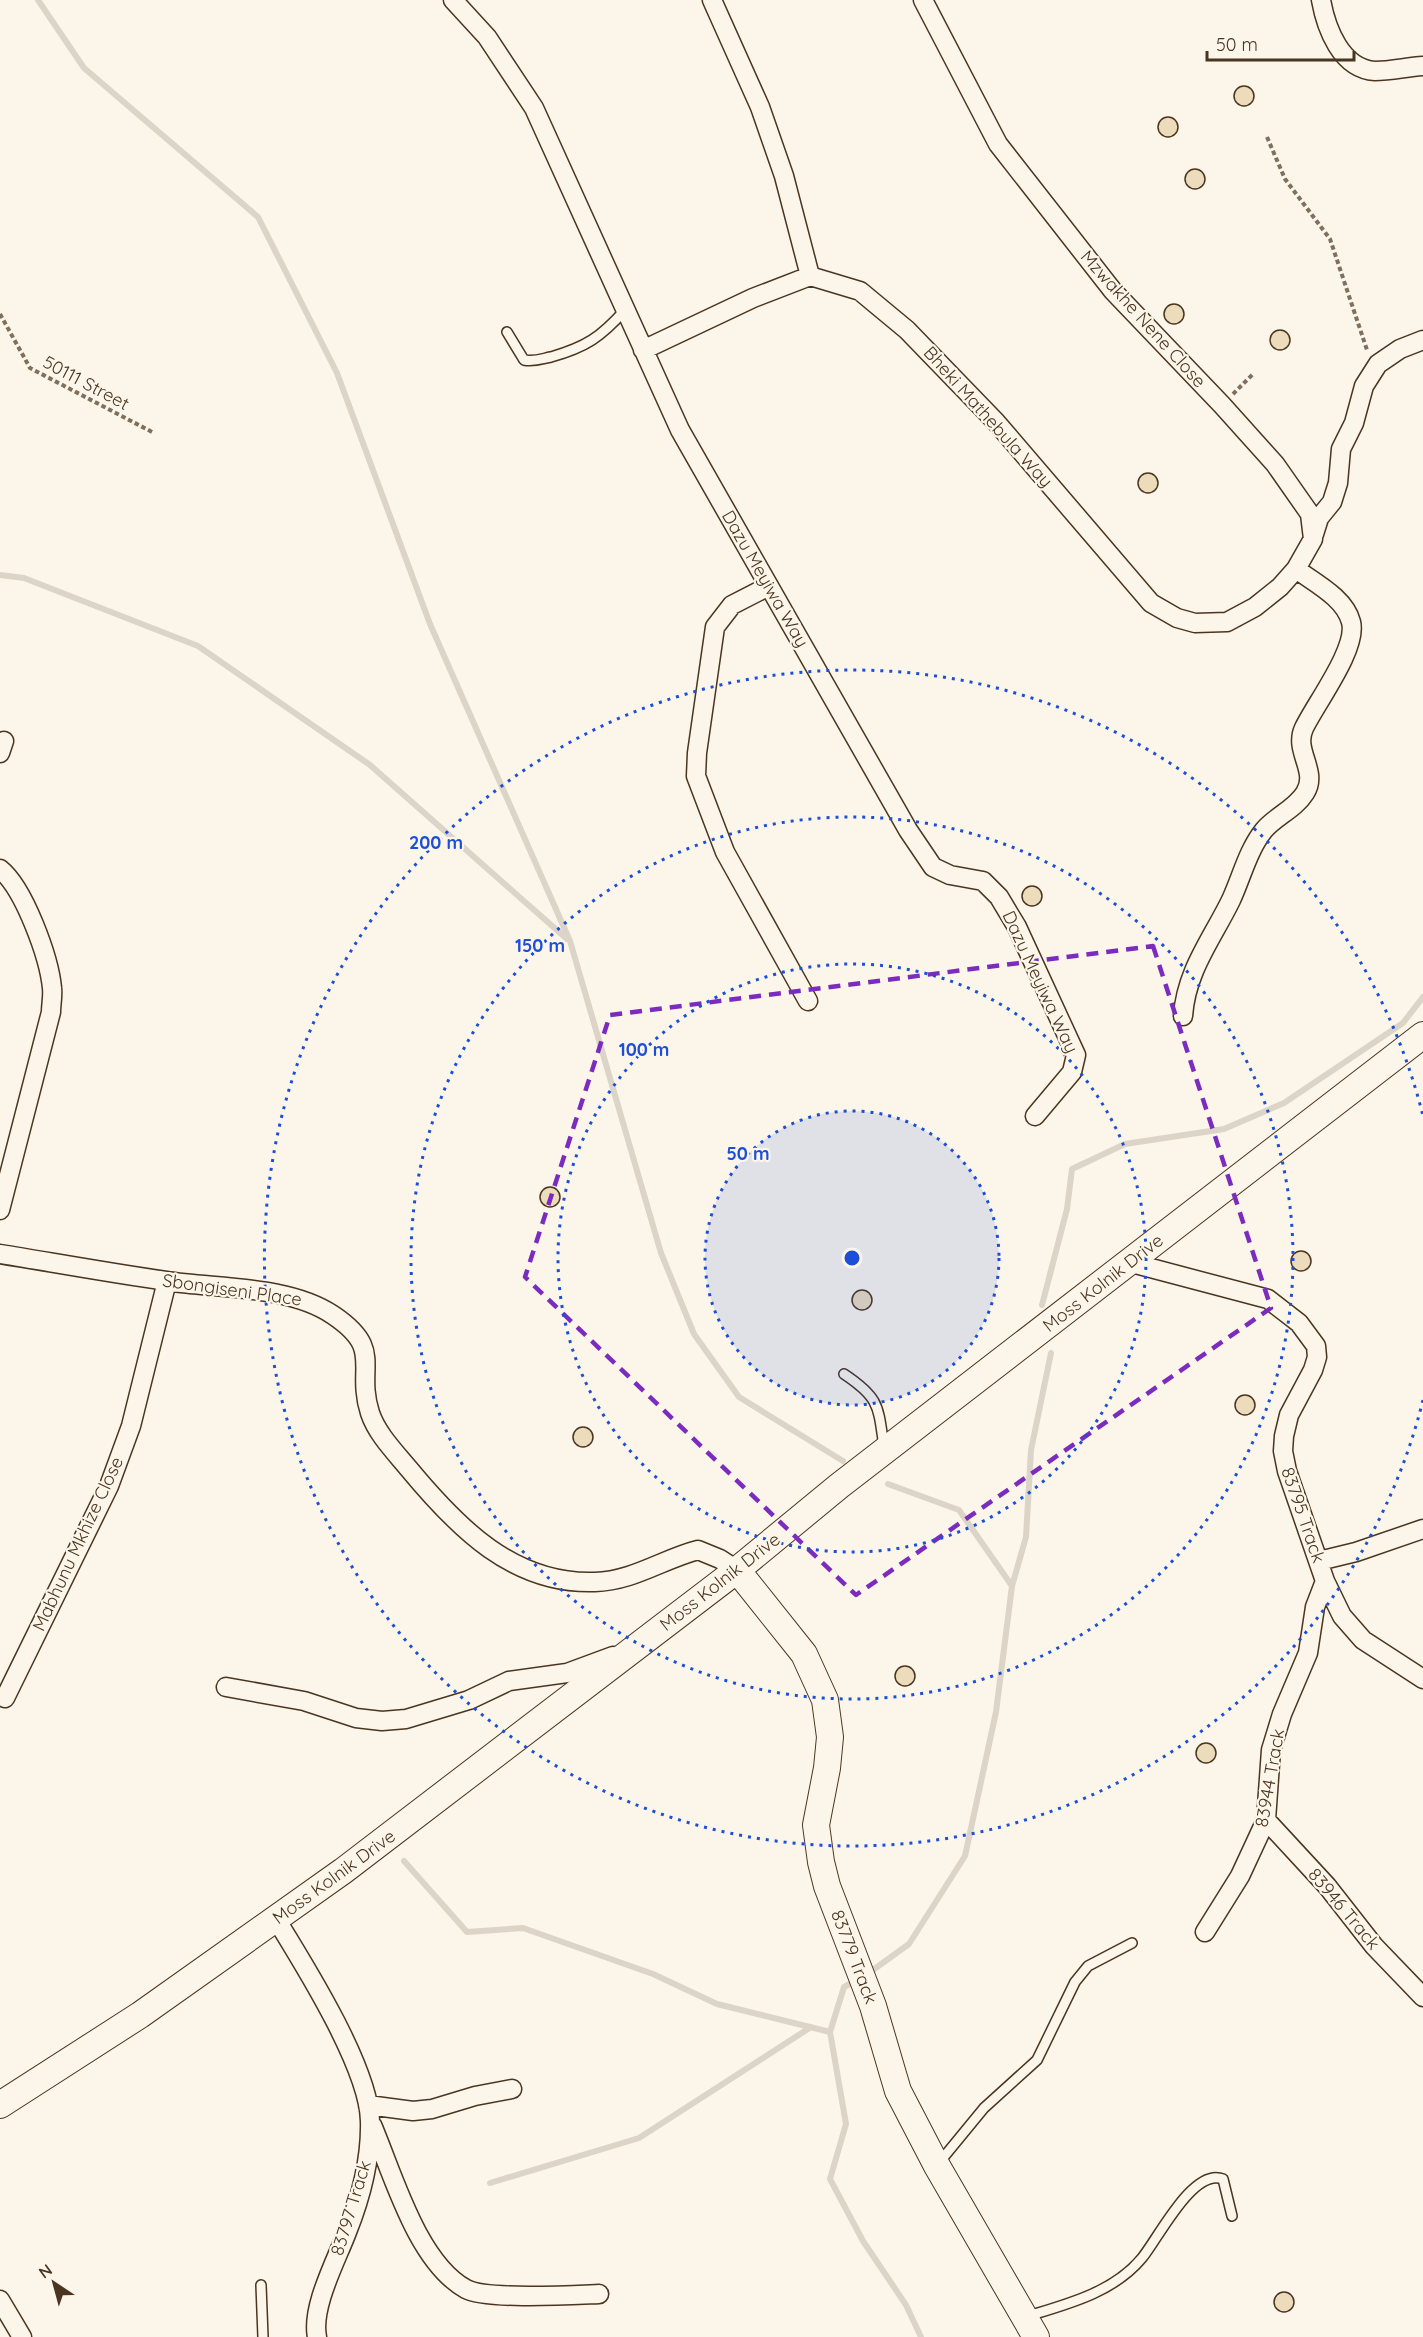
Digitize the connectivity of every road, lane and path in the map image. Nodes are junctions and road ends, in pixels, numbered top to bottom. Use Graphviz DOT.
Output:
graph roads {
  1 [pos="453,0"];
  2 [pos="712,0"];
  3 [pos="923,0"];
  4 [pos="1321,0"];
  5 [pos="1423,66"];
  6 [pos="1267,138"];
  7 [pos="810,276"];
  8 [pos="625,310"];
  9 [pos="0,314"];
  10 [pos="507,332"];
  11 [pos="1423,340"];
  12 [pos="643,350"];
  13 [pos="1374,371"];
  14 [pos="1253,374"];
  15 [pos="1222,405"];
  16 [pos="154,433"];
  17 [pos="1313,539"];
  18 [pos="1296,569"];
  19 [pos="769,586"];
  20 [pos="0,869"];
  21 [pos="808,1002"];
  22 [pos="1183,1016"];
  23 [pos="1423,1035"];
  24 [pos="1035,1116"];
  25 [pos="0,1210"];
  26 [pos="0,1254"];
  27 [pos="1128,1262"];
  28 [pos="167,1281"];
  29 [pos="844,1374"];
  30 [pos="885,1452"];
  31 [pos="1423,1529"];
  32 [pos="1319,1561"];
  33 [pos="737,1570"];
  34 [pos="1325,1581"];
  35 [pos="639,1645"];
  36 [pos="1423,1679"];
  37 [pos="226,1687"];
  38 [pos="5,1698"];
  39 [pos="1266,1820"];
  40 [pos="276,1919"];
  41 [pos="1205,1932"];
  42 [pos="1132,1943"];
  43 [pos="1423,1997"];
  44 [pos="512,2089"];
  45 [pos="2,2108"];
  46 [pos="369,2113"];
  47 [pos="937,2166"];
  48 [pos="1232,2216"];
  49 [pos="261,2285"];
  50 [pos="598,2294"];
  51 [pos="0,2300"];
  52 [pos="1030,2327"];
  53 [pos="313,2335"];
  54 [pos="22,2337"];
  55 [pos="263,2337"];
  1 -- 8 [label="street, Dazu Meyiwa Way"];
  2 -- 7 [label="street"];
  3 -- 15 [label="street, Mzwakhe Nene Close"];
  4 -- 5 [label="street"];
  6 -- 13 [label="path"];
  7 -- 12 [label="street"];
  7 -- 18 [label="street, Bheki Mathebula Way"];
  8 -- 10 [label="lane"];
  8 -- 12 [label="street, Dazu Meyiwa Way"];
  9 -- 16 [label="path, 50111 Street"];
  11 -- 13 [label="street"];
  12 -- 19 [label="street, Dazu Meyiwa Way"];
  13 -- 17 [label="street"];
  14 -- 15 [label="path"];
  15 -- 17 [label="street, Mzwakhe Nene Close"];
  17 -- 18 [label="street"];
  18 -- 22 [label="street"];
  19 -- 21 [label="street"];
  19 -- 24 [label="street, Dazu Meyiwa Way"];
  20 -- 25 [label="street"];
  23 -- 27 [label="main road, Moss Kolnik Drive"];
  26 -- 28 [label="street, Sbongiseni Place"];
  27 -- 30 [label="main road, Moss Kolnik Drive"];
  27 -- 32 [label="street, 83795 Track"];
  28 -- 33 [label="street, Sbongiseni Place"];
  28 -- 38 [label="street, Mabhunu Mkhize Close"];
  29 -- 30 [label="lane"];
  30 -- 33 [label="main road, Moss Kolnik Drive"];
  31 -- 32 [label="street"];
  32 -- 34 [label="street, 83795 Track"];
  33 -- 35 [label="main road, Moss Kolnik Drive"];
  33 -- 47 [label="main road, 83779 Track"];
  34 -- 36 [label="street, 83795 Track"];
  34 -- 39 [label="street, 83944 Track"];
  35 -- 37 [label="street"];
  35 -- 40 [label="main road, Moss Kolnik Drive"];
  39 -- 41 [label="street, 83944 Track"];
  39 -- 43 [label="street, 83946 Track"];
  40 -- 45 [label="main road, Moss Kolnik Drive"];
  40 -- 46 [label="street, 83797 Track"];
  42 -- 47 [label="lane"];
  44 -- 46 [label="street"];
  46 -- 50 [label="street"];
  46 -- 53 [label="street, 83797 Track"];
  47 -- 52 [label="main road, 83779 Track"];
  48 -- 52 [label="lane"];
  49 -- 55 [label="lane"];
  51 -- 54 [label="street"];
}
